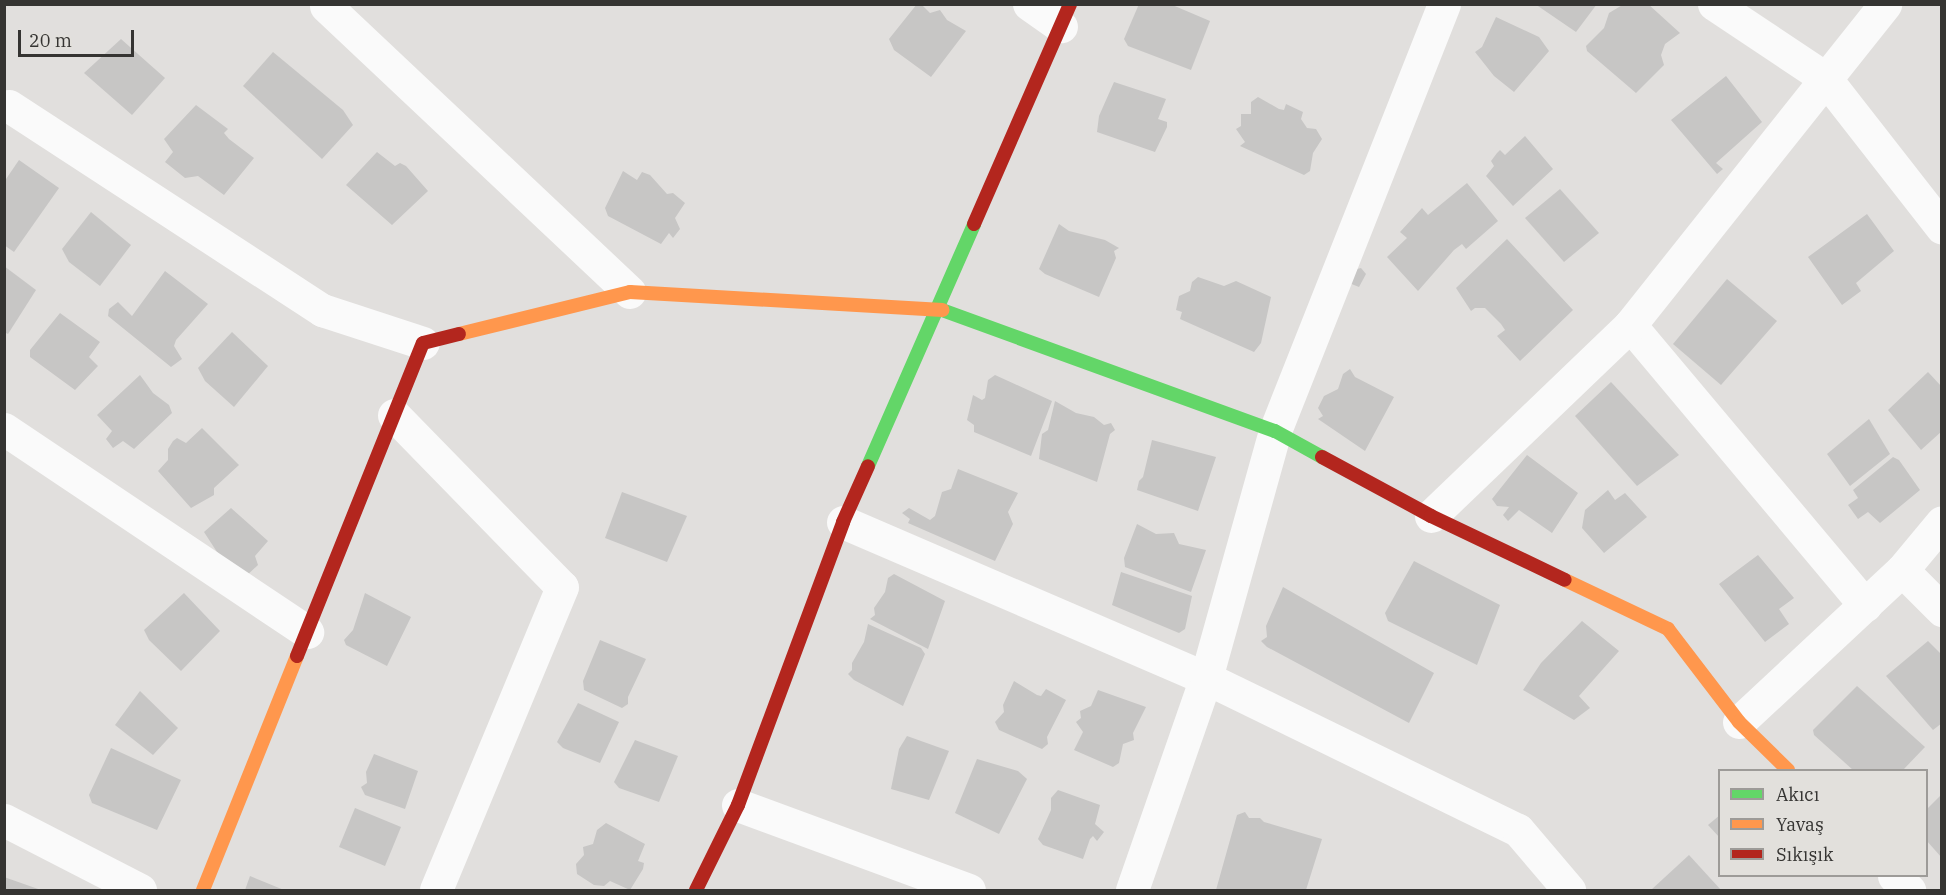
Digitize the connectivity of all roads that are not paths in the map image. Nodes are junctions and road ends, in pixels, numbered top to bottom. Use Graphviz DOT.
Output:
graph roads {
  1 [pos="1029,4"];
  2 [pos="1444,4"];
  3 [pos="1714,4"];
  4 [pos="1885,4"];
  5 [pos="326,6"];
  6 [pos="1066,15"];
  7 [pos="1825,78"];
  8 [pos="9,106"];
  9 [pos="1941,228"];
  10 [pos="630,292"];
  11 [pos="937,308"];
  12 [pos="1630,325"];
  13 [pos="423,343"];
  14 [pos="394,416"];
  15 [pos="4,429"];
  16 [pos="1275,431"];
  17 [pos="1431,516"];
  18 [pos="843,522"];
  19 [pos="1941,522"];
  20 [pos="1902,570"];
  21 [pos="1864,605"];
  22 [pos="1941,610"];
  23 [pos="307,632"];
  24 [pos="1206,678"];
  25 [pos="1739,722"];
  26 [pos="1786,769"];
  27 [pos="738,805"];
  28 [pos="4,820"];
  29 [pos="1895,877"];
  30 [pos="140,891"];
  31 [pos="203,891"];
  32 [pos="436,891"];
  33 [pos="696,891"];
  34 [pos="969,891"];
  35 [pos="1132,891"];
  36 [pos="1569,891"];
  37 [pos="1909,891"];
  1 -- 6 [label="street"];
  2 -- 16 [label="street"];
  3 -- 7 [label="street"];
  4 -- 7 [label="street"];
  5 -- 10 [label="street"];
  6 -- 11 [label="street"];
  7 -- 9 [label="street"];
  7 -- 12 [label="street"];
  8 -- 13 [label="street"];
  10 -- 11 [label="street"];
  10 -- 13 [label="street"];
  11 -- 16 [label="street"];
  11 -- 18 [label="street"];
  12 -- 17 [label="street"];
  12 -- 21 [label="street"];
  13 -- 14 [label="street"];
  14 -- 23 [label="street"];
  14 -- 32 [label="street"];
  15 -- 23 [label="street"];
  16 -- 17 [label="street"];
  16 -- 24 [label="street"];
  17 -- 25 [label="street"];
  18 -- 24 [label="street"];
  18 -- 27 [label="street"];
  19 -- 20 [label="street"];
  20 -- 21 [label="street"];
  20 -- 22 [label="street"];
  21 -- 25 [label="street"];
  23 -- 31 [label="street"];
  24 -- 35 [label="street"];
  24 -- 36 [label="street"];
  25 -- 26 [label="street"];
  27 -- 33 [label="street"];
  27 -- 34 [label="street"];
  28 -- 30 [label="street"];
  29 -- 37 [label="street"];
}
